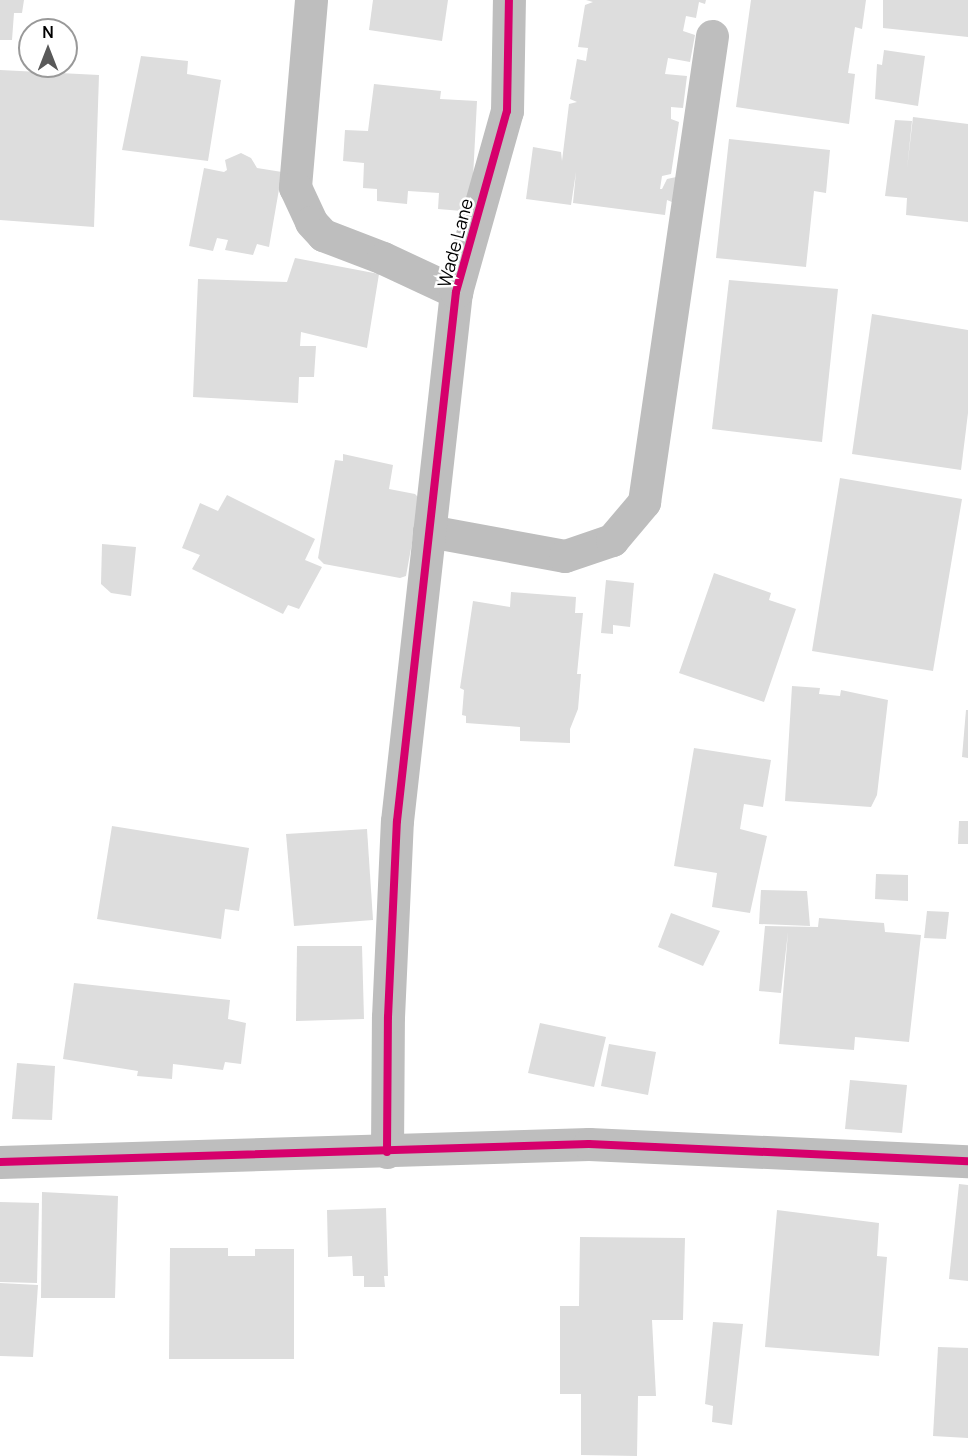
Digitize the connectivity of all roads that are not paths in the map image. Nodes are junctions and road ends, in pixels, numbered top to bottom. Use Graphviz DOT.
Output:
graph roads {
  1 [pos="311,0"];
  2 [pos="509,0"];
  3 [pos="712,36"];
  4 [pos="456,292"];
  5 [pos="429,531"];
  6 [pos="387,1152"];
  7 [pos="968,1161"];
  8 [pos="0,1162"];
  1 -- 4 [label="street"];
  2 -- 4 [label="street, Wade Lane"];
  3 -- 5 [label="street"];
  4 -- 5 [label="street, Wade Lane"];
  5 -- 6 [label="street, Wade Lane"];
  6 -- 7 [label="street"];
  6 -- 8 [label="street"];
}
